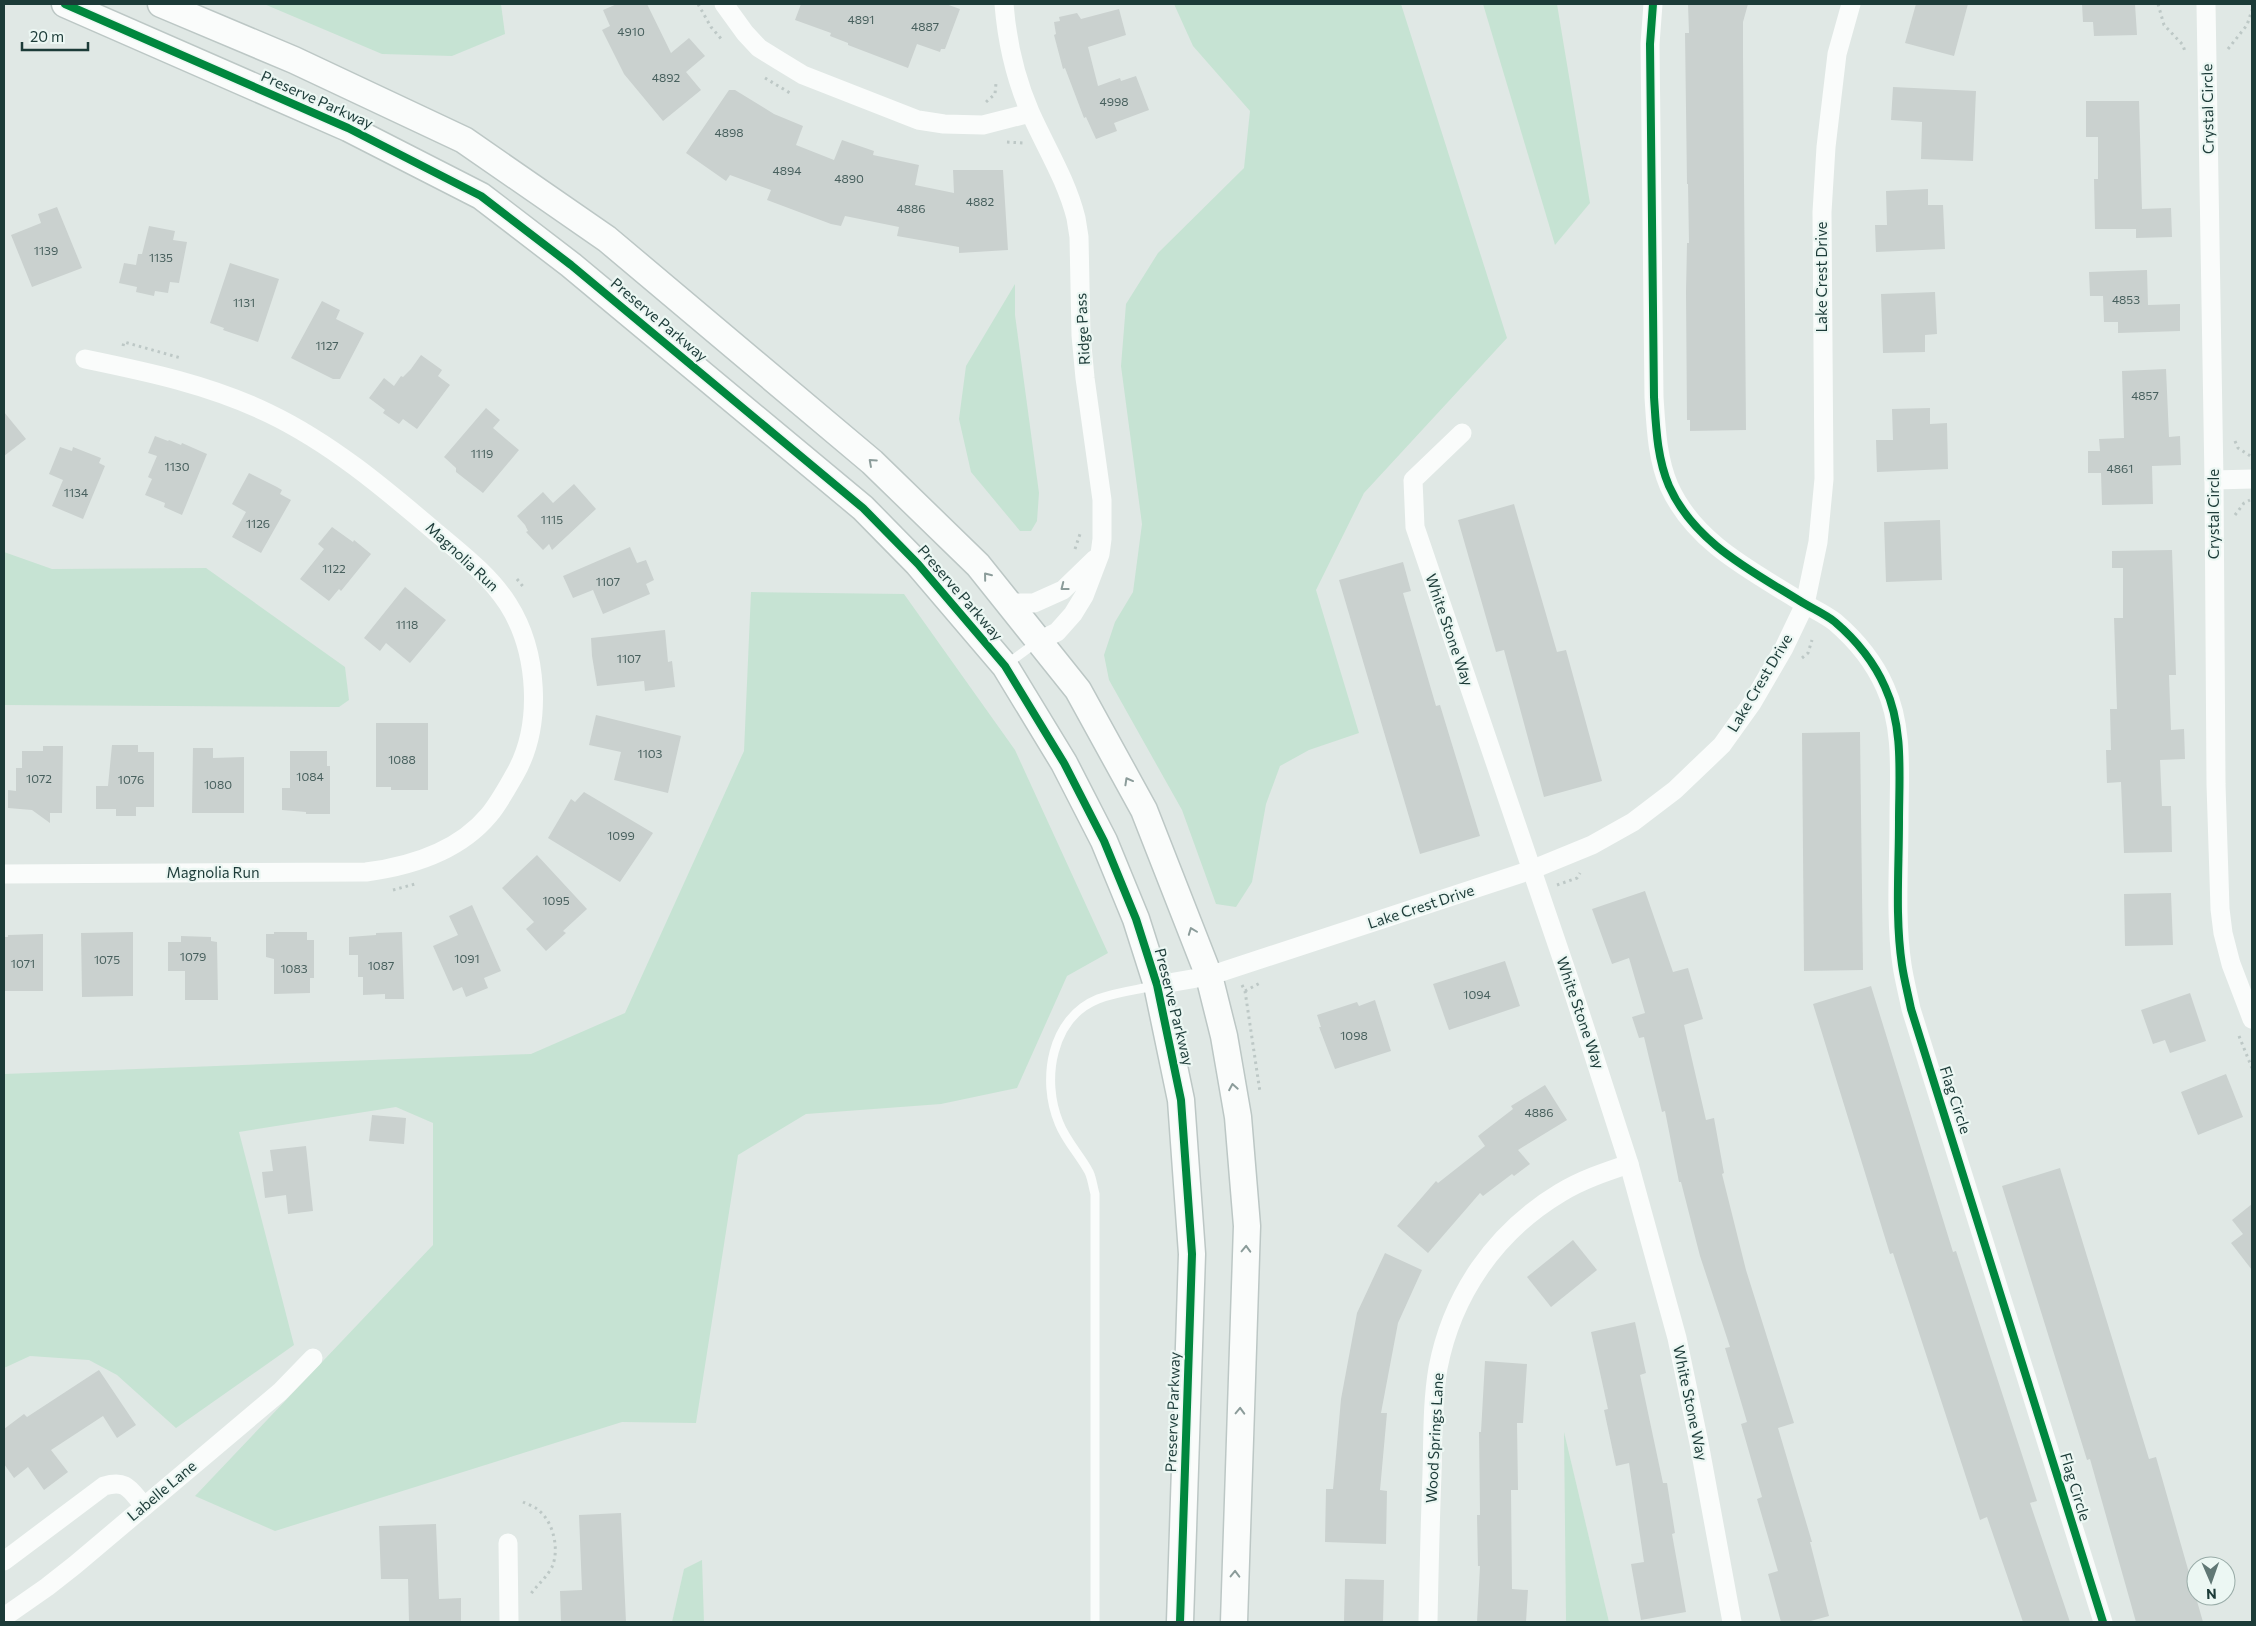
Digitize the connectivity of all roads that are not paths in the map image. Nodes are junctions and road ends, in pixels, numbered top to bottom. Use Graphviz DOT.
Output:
graph roads {
  1 [pos="65,4"];
  2 [pos="161,4"];
  3 [pos="724,4"];
  4 [pos="1004,4"];
  5 [pos="1653,4"];
  6 [pos="1852,4"];
  7 [pos="2206,4"];
  8 [pos="1030,113"];
  9 [pos="85,359"];
  10 [pos="1462,433"];
  11 [pos="2252,479"];
  12 [pos="2214,480"];
  13 [pos="1100,554"];
  14 [pos="1008,603"];
  15 [pos="1813,608"];
  16 [pos="1039,641"];
  17 [pos="1005,666"];
  18 [pos="1531,870"];
  19 [pos="4,874"];
  20 [pos="1221,972"];
  21 [pos="1157,985"];
  22 [pos="2252,1018"];
  23 [pos="1629,1164"];
  24 [pos="313,1358"];
  25 [pos="144,1506"];
  26 [pos="508,1543"];
  27 [pos="4,1561"];
  28 [pos="4,1617"];
  29 [pos="509,1622"];
  30 [pos="1095,1622"];
  31 [pos="1180,1622"];
  32 [pos="1234,1622"];
  33 [pos="1428,1622"];
  34 [pos="1732,1622"];
  35 [pos="2103,1622"];
  1 -- 17 [label="street, Preserve Parkway"];
  14 -- 2 [label="street, Preserve Parkway, one-way"];
  3 -- 8 [label="street"];
  4 -- 8 [label="street, Ridge Pass"];
  5 -- 15 [label="street, Flag Circle"];
  6 -- 15 [label="street, Lake Crest Drive"];
  7 -- 12 [label="street, Crystal Circle"];
  8 -- 13 [label="street, Ridge Pass"];
  9 -- 19 [label="street, Magnolia Run"];
  10 -- 18 [label="street, White Stone Way"];
  11 -- 12 [label="street"];
  12 -- 22 [label="street, Crystal Circle"];
  13 -- 14 [label="street, one-way"];
  13 -- 16 [label="street, Ridge Pass"];
  14 -- 16 [label="street, Preserve Parkway"];
  15 -- 18 [label="street, Lake Crest Drive"];
  15 -- 35 [label="street, Flag Circle"];
  16 -- 17 [label="lane"];
  20 -- 16 [label="street, Preserve Parkway, one-way"];
  17 -- 21 [label="street, Preserve Parkway"];
  18 -- 20 [label="street, Lake Crest Drive"];
  18 -- 23 [label="street, White Stone Way"];
  20 -- 21 [label="street, Lake Crest Drive"];
  32 -- 20 [label="street, Preserve Parkway, one-way"];
  21 -- 30 [label="lane"];
  21 -- 31 [label="street, Preserve Parkway"];
  23 -- 33 [label="street, Wood Springs Lane"];
  23 -- 34 [label="street, White Stone Way"];
  24 -- 25 [label="street, Labelle Lane"];
  25 -- 27 [label="street"];
  25 -- 28 [label="street, Labelle Lane"];
  26 -- 29 [label="street"];
}
